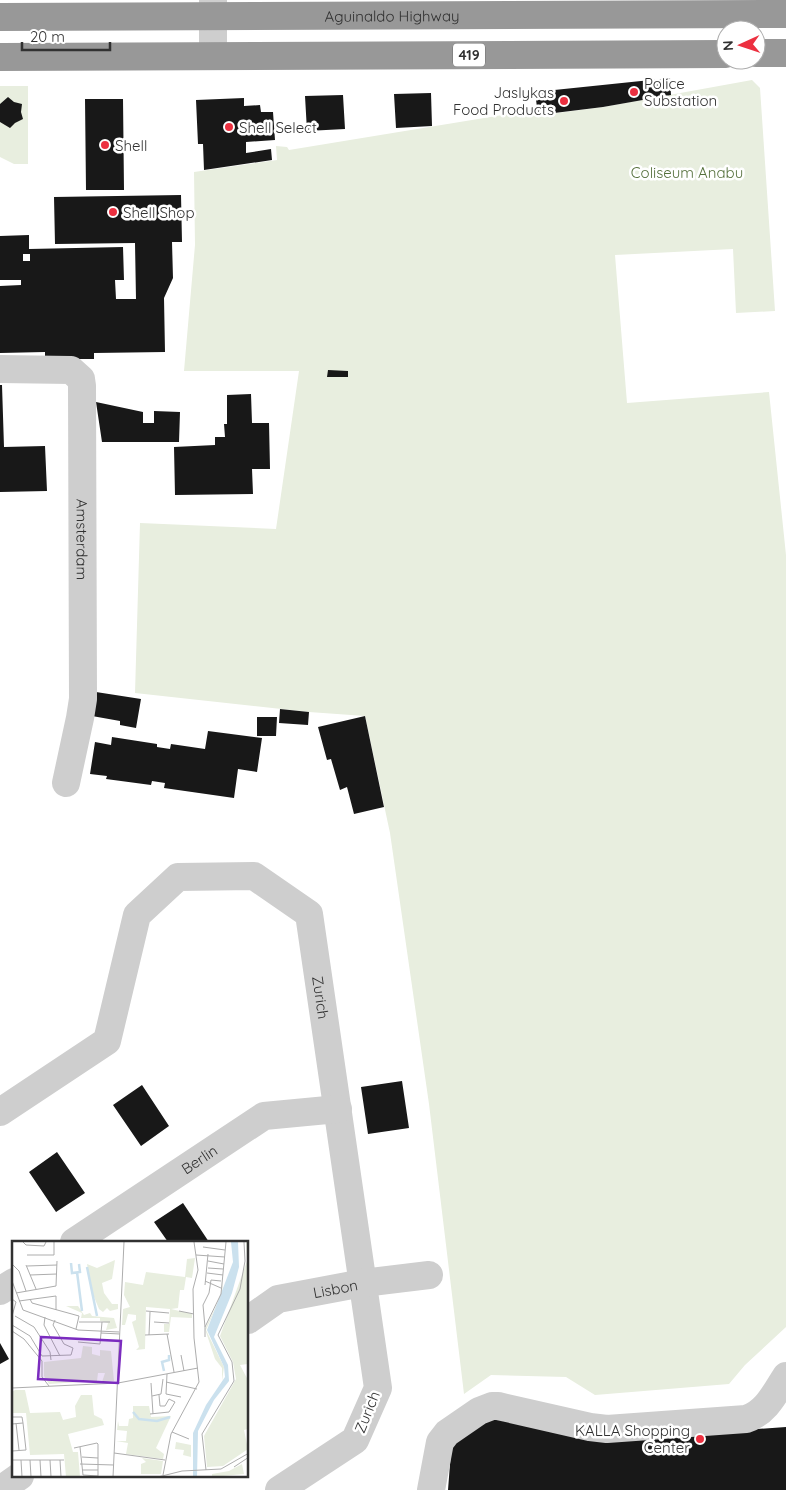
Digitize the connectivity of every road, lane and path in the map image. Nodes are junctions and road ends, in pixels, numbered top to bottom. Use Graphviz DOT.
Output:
graph roads {
  1 [pos="784,0"];
  2 [pos="786,7"];
  3 [pos="98,8"];
  4 [pos="213,8"];
  5 [pos="786,14"];
  6 [pos="0,16"];
  7 [pos="786,53"];
  8 [pos="716,54"];
  9 [pos="766,54"];
  10 [pos="213,56"];
  11 [pos="0,57"];
  12 [pos="0,369"];
  13 [pos="66,782"];
  14 [pos="338,1109"];
  15 [pos="0,1112"];
  16 [pos="76,1241"];
  17 [pos="429,1275"];
  18 [pos="12,1283"];
  19 [pos="363,1283"];
  20 [pos="0,1291"];
  21 [pos="249,1319"];
  22 [pos="786,1376"];
  23 [pos="17,1478"];
  24 [pos="0,1490"];
  25 [pos="279,1490"];
  26 [pos="431,1490"];
  1 -- 2 [label="street"];
  3 -- 4 [label="highway, Aguinaldo Highway"];
  3 -- 6 [label="highway, Aguinaldo Highway"];
  4 -- 5 [label="highway, Aguinaldo Highway"];
  4 -- 10 [label="street"];
  7 -- 9 [label="highway"];
  8 -- 10 [label="highway, 419"];
  10 -- 11 [label="highway, 419"];
  12 -- 13 [label="street, Amsterdam"];
  14 -- 15 [label="street, Zurich"];
  14 -- 16 [label="street, Berlin"];
  14 -- 19 [label="street, Zurich"];
  17 -- 19 [label="street, Lisbon"];
  18 -- 20 [label="street"];
  19 -- 21 [label="street, Lisbon"];
  19 -- 25 [label="street, Zurich"];
  22 -- 26 [label="street"];
  23 -- 24 [label="street"];
}
